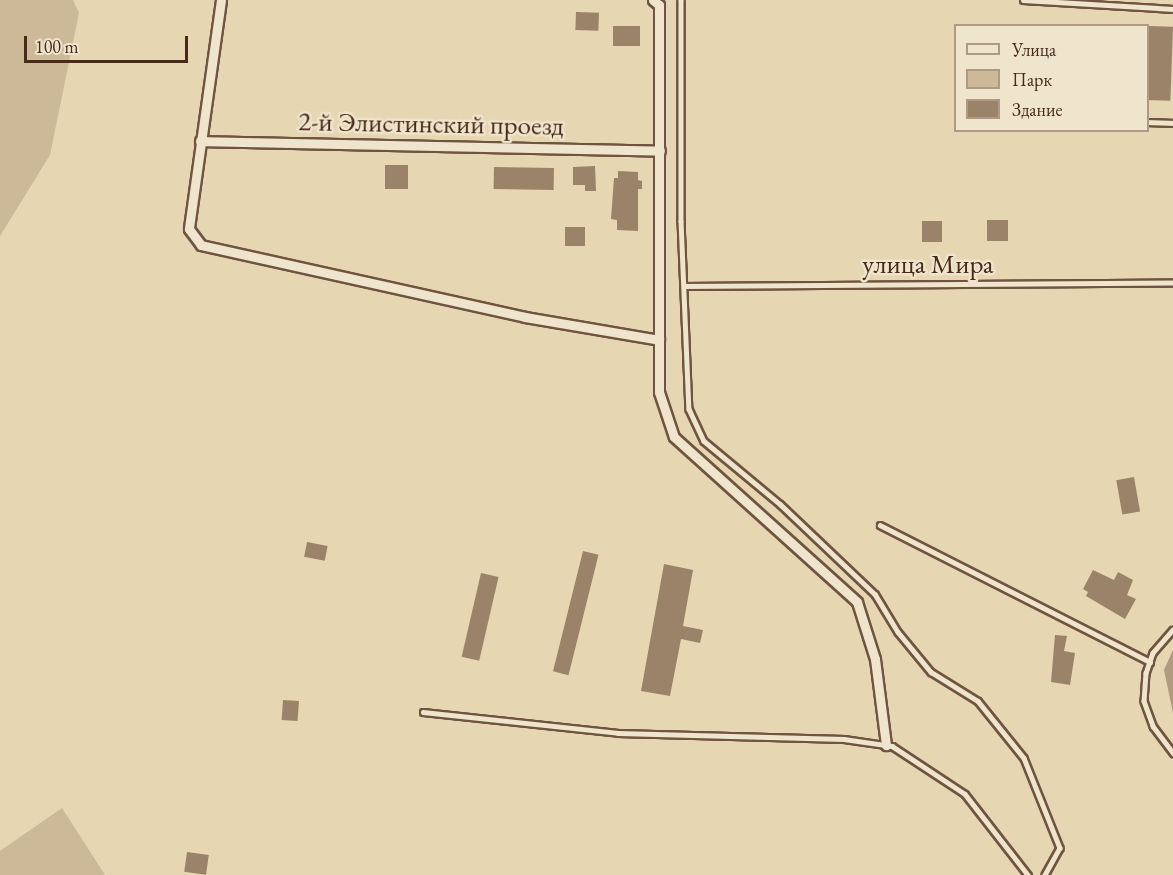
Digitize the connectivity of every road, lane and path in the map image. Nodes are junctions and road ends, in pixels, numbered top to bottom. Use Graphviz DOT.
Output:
graph roads {
  1 [pos="221,0"];
  2 [pos="653,0"];
  3 [pos="681,0"];
  4 [pos="1023,0"];
  5 [pos="1173,9"];
  6 [pos="1149,122"];
  7 [pos="1173,123"];
  8 [pos="200,141"];
  9 [pos="660,151"];
  10 [pos="1173,283"];
  11 [pos="684,286"];
  12 [pos="659,340"];
  13 [pos="880,525"];
  14 [pos="1173,630"];
  15 [pos="1150,662"];
  16 [pos="423,712"];
  17 [pos="886,745"];
  18 [pos="1173,753"];
  19 [pos="1029,875"];
  20 [pos="1045,875"];
  1 -- 8 [label="street"];
  2 -- 9 [label="street"];
  3 -- 11 [label="lane"];
  4 -- 5 [label="lane"];
  6 -- 7 [label="lane"];
  8 -- 9 [label="street, 2-й Элистинский проезд"];
  8 -- 12 [label="street"];
  9 -- 12 [label="street"];
  10 -- 11 [label="lane, улица Мира"];
  11 -- 20 [label="lane"];
  12 -- 17 [label="street"];
  13 -- 15 [label="lane"];
  14 -- 15 [label="lane"];
  15 -- 18 [label="lane"];
  16 -- 17 [label="lane"];
  17 -- 19 [label="lane"];
}
